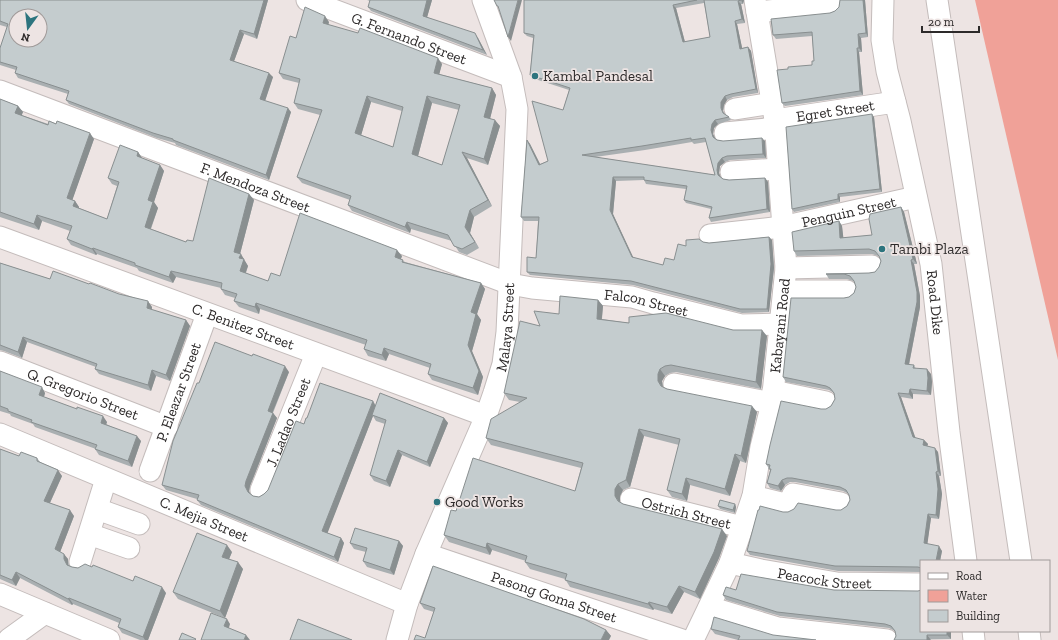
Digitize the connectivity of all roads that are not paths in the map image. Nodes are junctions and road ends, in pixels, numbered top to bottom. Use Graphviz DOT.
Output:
graph roads {
  1 [pos="306,0"];
  2 [pos="482,0"];
  3 [pos="883,0"];
  4 [pos="937,0"];
  5 [pos="831,5"];
  6 [pos="756,6"];
  7 [pos="511,77"];
  8 [pos="0,91"];
  9 [pos="895,102"];
  10 [pos="735,109"];
  11 [pos="774,117"];
  12 [pos="725,133"];
  13 [pos="778,169"];
  14 [pos="731,172"];
  15 [pos="916,198"];
  16 [pos="782,227"];
  17 [pos="710,235"];
  18 [pos="0,237"];
  19 [pos="872,266"];
  20 [pos="786,268"];
  21 [pos="510,284"];
  22 [pos="847,290"];
  23 [pos="784,291"];
  24 [pos="207,314"];
  25 [pos="781,324"];
  26 [pos="316,354"];
  27 [pos="0,362"];
  28 [pos="674,384"];
  29 [pos="772,397"];
  30 [pos="826,402"];
  31 [pos="486,416"];
  32 [pos="167,427"];
  33 [pos="0,434"];
  34 [pos="150,472"];
  35 [pos="106,479"];
  36 [pos="260,490"];
  37 [pos="753,496"];
  38 [pos="631,499"];
  39 [pos="841,503"];
  40 [pos="97,509"];
  41 [pos="139,524"];
  42 [pos="742,528"];
  43 [pos="89,534"];
  44 [pos="129,548"];
  45 [pos="426,554"];
  46 [pos="966,560"];
  47 [pos="1022,560"];
  48 [pos="80,562"];
  49 [pos="730,563"];
  50 [pos="920,584"];
  51 [pos="0,594"];
  52 [pos="407,604"];
  53 [pos="709,607"];
  54 [pos="45,613"];
  55 [pos="629,631"];
  56 [pos="6,636"];
  57 [pos="109,640"];
  58 [pos="396,640"];
  59 [pos="682,640"];
  60 [pos="693,640"];
  61 [pos="887,640"];
  1 -- 7 [label="street, G. Fernando Street"];
  2 -- 7 [label="street, Malaya Street"];
  3 -- 9 [label="street, Road Dike"];
  4 -- 47 [label="street"];
  5 -- 6 [label="street"];
  6 -- 11 [label="street, Kabayani Road"];
  7 -- 21 [label="street, Malaya Street"];
  8 -- 21 [label="street, F. Mendoza Street"];
  9 -- 11 [label="street, Egret Street"];
  9 -- 15 [label="street, Road Dike"];
  10 -- 11 [label="street"];
  11 -- 12 [label="street"];
  11 -- 13 [label="street, Kabayani Road"];
  13 -- 14 [label="street"];
  13 -- 16 [label="street, Kabayani Road"];
  15 -- 16 [label="street, Penguin Street"];
  15 -- 46 [label="street, Road Dike"];
  16 -- 17 [label="street, Penguin Street"];
  16 -- 20 [label="street, Kabayani Road"];
  18 -- 24 [label="street, C. Benitez Street"];
  19 -- 20 [label="street"];
  20 -- 23 [label="street, Kabayani Road"];
  21 -- 25 [label="street, Falcon Street"];
  21 -- 31 [label="street, Malaya Street"];
  22 -- 23 [label="street"];
  23 -- 25 [label="street, Kabayani Road"];
  24 -- 26 [label="street, C. Benitez Street"];
  24 -- 32 [label="street, P. Eleazar Street"];
  25 -- 29 [label="street, Kabayani Road"];
  26 -- 31 [label="street, C. Benitez Street"];
  26 -- 36 [label="street, J. Ladao Street"];
  27 -- 32 [label="street, Q. Gregorio Street"];
  28 -- 29 [label="street"];
  29 -- 30 [label="street"];
  29 -- 37 [label="street, Kabayani Road"];
  31 -- 45 [label="street, Malaya Street"];
  32 -- 34 [label="street, P. Eleazar Street"];
  33 -- 35 [label="street, C. Mejia Street"];
  35 -- 40 [label="street"];
  35 -- 52 [label="street, C. Mejia Street"];
  37 -- 39 [label="street"];
  37 -- 42 [label="street, Kabayani Road"];
  38 -- 42 [label="street, Ostrich Street"];
  40 -- 41 [label="street"];
  40 -- 43 [label="street"];
  42 -- 49 [label="street, Kabayani Road"];
  43 -- 44 [label="street"];
  43 -- 48 [label="street"];
  45 -- 52 [label="street, Malaya Street"];
  45 -- 55 [label="street, Pasong Goma Street"];
  49 -- 50 [label="street, Peacock Street"];
  49 -- 53 [label="street, Kabayani Road"];
  51 -- 54 [label="street"];
  52 -- 58 [label="street, Malaya Street"];
  53 -- 60 [label="street, Kabayani Road"];
  53 -- 61 [label="street"];
  54 -- 56 [label="street"];
  54 -- 57 [label="street"];
  55 -- 59 [label="street, Pasong Goma Street"];
}
